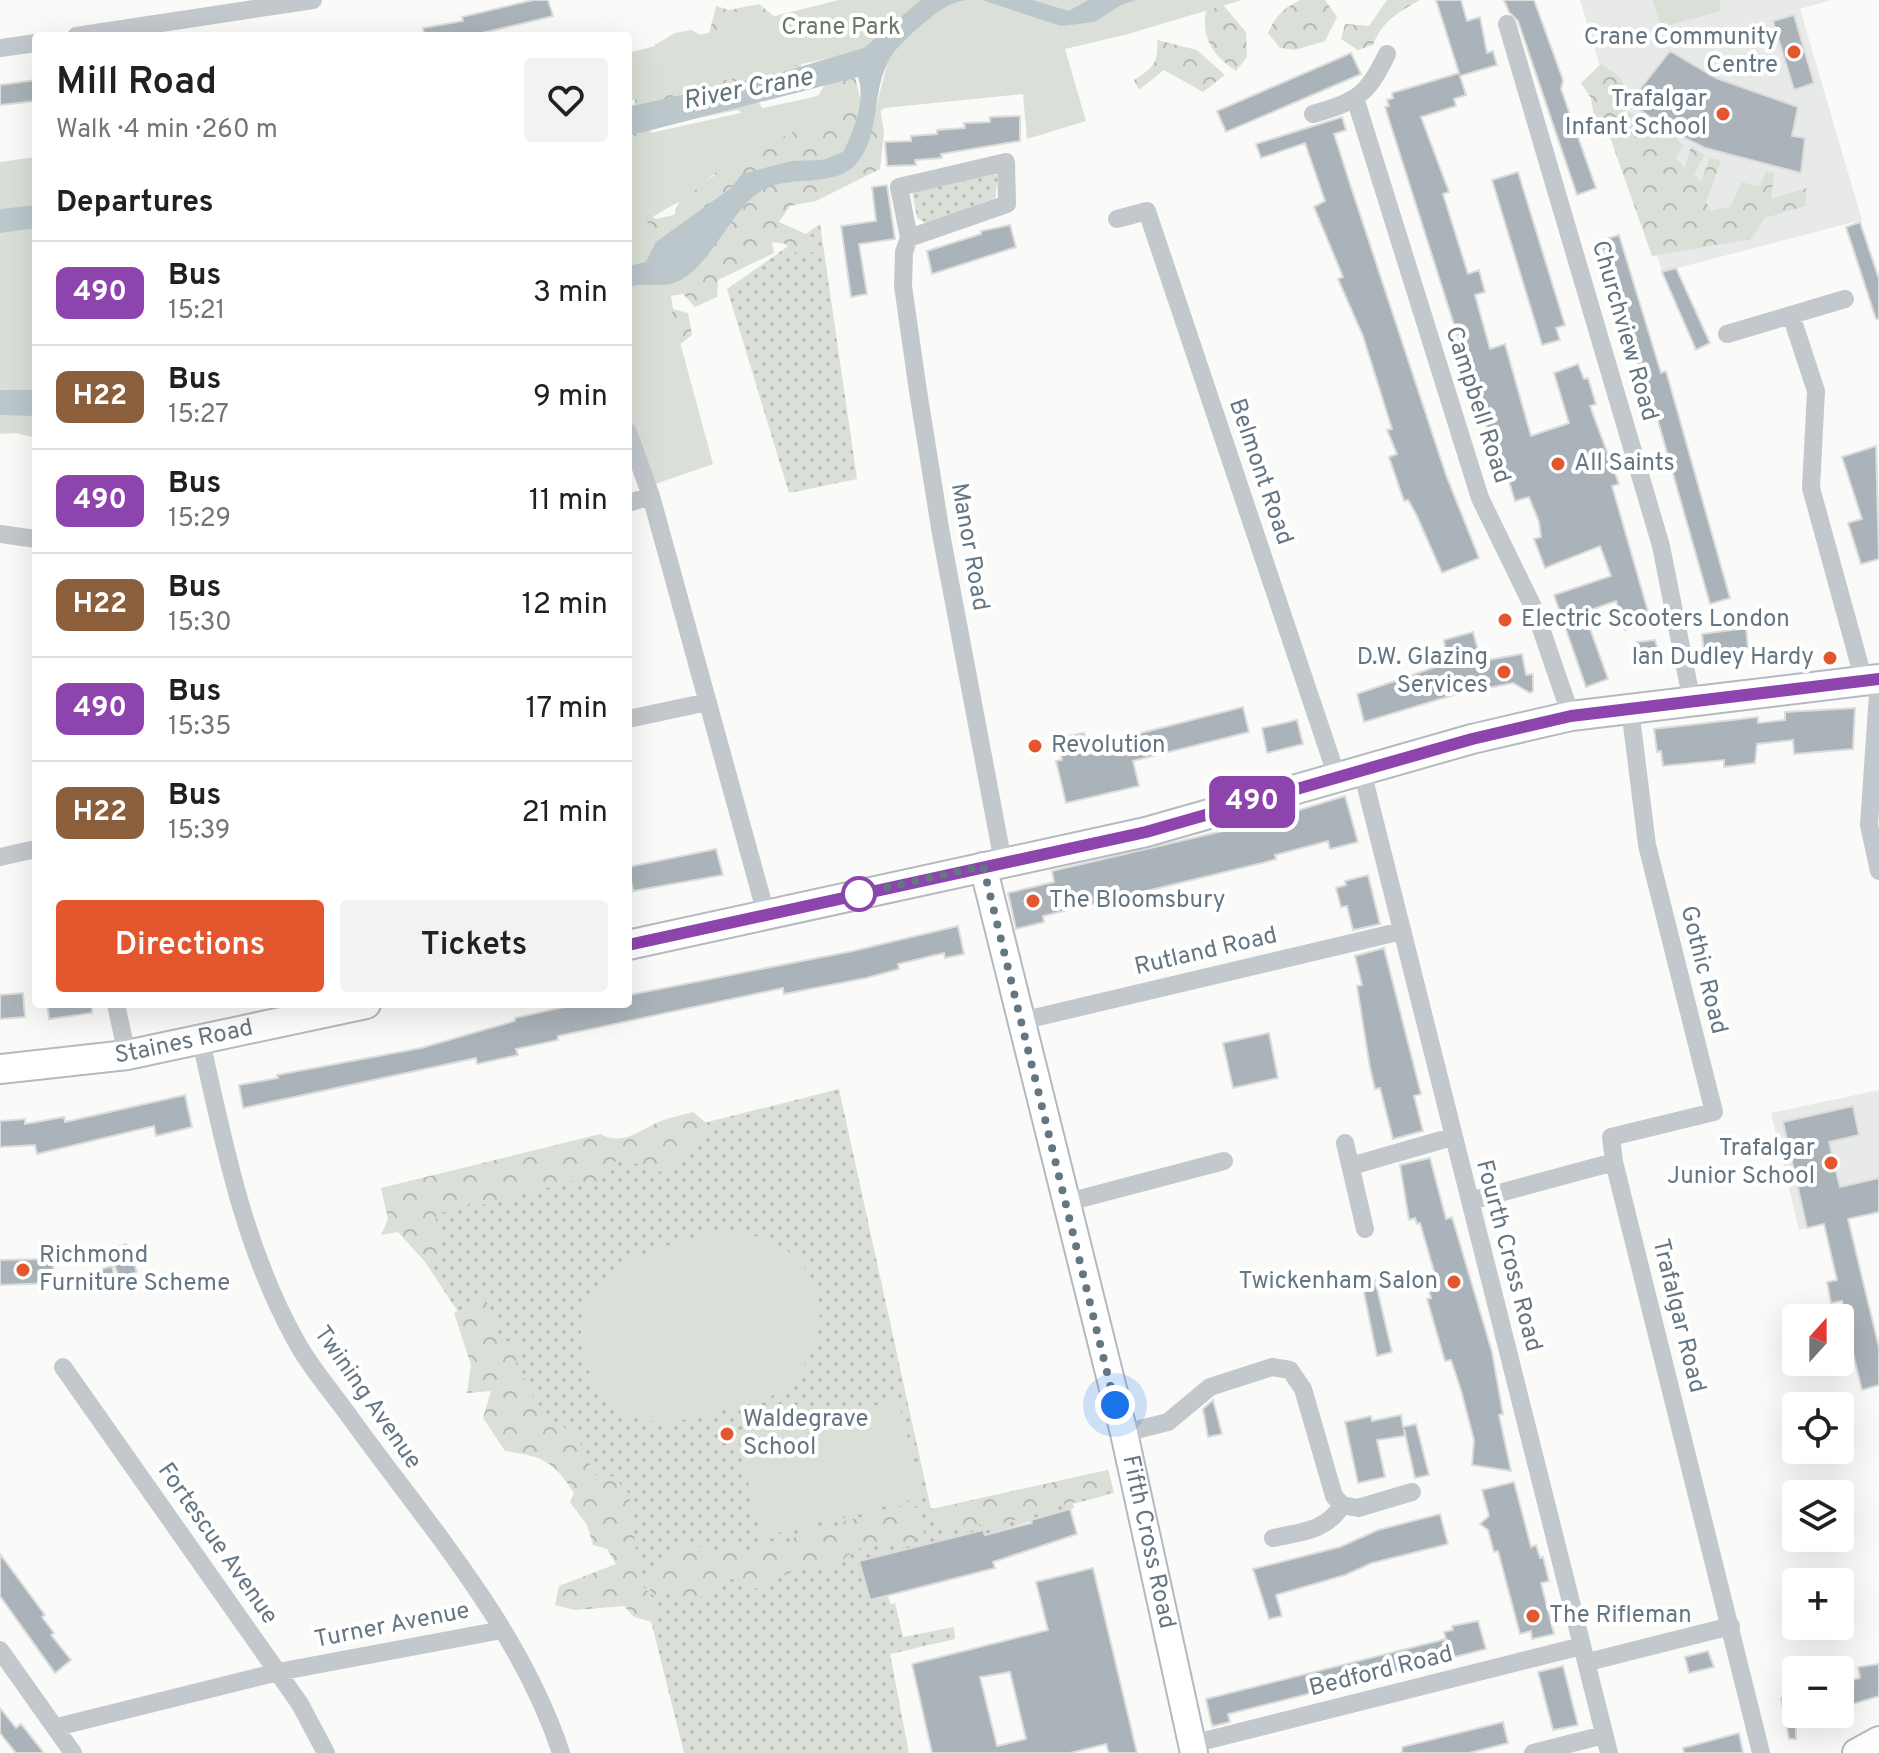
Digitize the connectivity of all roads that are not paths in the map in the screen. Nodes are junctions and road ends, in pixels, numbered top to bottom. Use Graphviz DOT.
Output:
graph roads {
  1 [pos="313,0"];
  2 [pos="1507,24"];
  3 [pos="102,32"];
  4 [pos="32,44"];
  5 [pos="0,48"];
  6 [pos="1387,54"];
  7 [pos="1356,101"];
  8 [pos="1313,114"];
  9 [pos="1117,219"];
  10 [pos="909,238"];
  11 [pos="1845,299"];
  12 [pos="1791,315"];
  13 [pos="1727,334"];
  14 [pos="632,443"];
  15 [pos="651,496"];
  16 [pos="632,502"];
  17 [pos="0,534"];
  18 [pos="32,538"];
  19 [pos="1874,680"];
  20 [pos="708,702"];
  21 [pos="1692,702"];
  22 [pos="1630,709"];
  23 [pos="1571,716"];
  24 [pos="632,718"];
  25 [pos="1350,774"];
  26 [pos="32,850"];
  27 [pos="0,857"];
  28 [pos="993,864"];
  29 [pos="1879,871"];
  30 [pos="766,914"];
  31 [pos="1402,931"];
  32 [pos="632,944"];
  33 [pos="117,1008"];
  34 [pos="348,1008"];
  35 [pos="1021,1021"];
  36 [pos="201,1041"];
  37 [pos="127,1055"];
  38 [pos="0,1069"];
  39 [pos="1452,1137"];
  40 [pos="1345,1143"];
  41 [pos="1224,1161"];
  42 [pos="1614,1162"];
  43 [pos="1351,1166"];
  44 [pos="1470,1201"];
  45 [pos="1068,1202"];
  46 [pos="1365,1229"];
  47 [pos="63,1367"];
  48 [pos="1124,1433"];
  49 [pos="1412,1492"];
  50 [pos="1342,1505"];
  51 [pos="1273,1538"];
  52 [pos="1731,1626"];
  53 [pos="502,1630"];
  54 [pos="0,1650"];
  55 [pos="1585,1654"];
  56 [pos="278,1672"];
  57 [pos="57,1727"];
  58 [pos="1879,1741"];
  59 [pos="1607,1744"];
  60 [pos="1193,1749"];
  61 [pos="73,1753"];
  62 [pos="326,1753"];
  63 [pos="561,1753"];
  64 [pos="1533,1753"];
  65 [pos="1761,1753"];
  66 [pos="1857,1753"];
  1 -- 3 [label="street"];
  2 -- 21 [label="street, Churchview Road"];
  4 -- 5 [label="street"];
  6 -- 7 [label="street"];
  7 -- 8 [label="street"];
  7 -- 23 [label="street, Campbell Road"];
  9 -- 25 [label="street, Belmont Road"];
  10 -- 10 [label="street, Manor Road"];
  10 -- 28 [label="street, Manor Road"];
  11 -- 12 [label="street"];
  12 -- 13 [label="street"];
  12 -- 19 [label="street"];
  14 -- 15 [label="street"];
  15 -- 16 [label="street"];
  15 -- 20 [label="street"];
  17 -- 18 [label="street"];
  19 -- 21 [label="main road"];
  19 -- 29 [label="street"];
  20 -- 24 [label="street"];
  20 -- 30 [label="street"];
  21 -- 22 [label="main road"];
  22 -- 23 [label="main road"];
  22 -- 42 [label="street, Gothic Road"];
  23 -- 25 [label="main road"];
  25 -- 28 [label="main road"];
  25 -- 31 [label="street, Fourth Cross Road"];
  26 -- 27 [label="street"];
  28 -- 30 [label="main road"];
  28 -- 35 [label="street, Fifth Cross Road"];
  30 -- 32 [label="main road"];
  31 -- 35 [label="street, Rutland Road"];
  31 -- 39 [label="street, Fourth Cross Road"];
  33 -- 37 [label="street"];
  34 -- 36 [label="main road, Staines Road"];
  35 -- 45 [label="street, Fifth Cross Road"];
  36 -- 37 [label="main road, Staines Road"];
  36 -- 53 [label="street, Twining Avenue"];
  37 -- 38 [label="main road, Staines Road"];
  39 -- 43 [label="street"];
  39 -- 44 [label="street, Fourth Cross Road"];
  40 -- 43 [label="street"];
  41 -- 45 [label="street"];
  42 -- 44 [label="street"];
  42 -- 52 [label="street, Trafalgar Road"];
  43 -- 46 [label="street"];
  44 -- 55 [label="street, Fourth Cross Road"];
  45 -- 48 [label="street, Fifth Cross Road"];
  47 -- 56 [label="street, Fortescue Avenue"];
  48 -- 50 [label="street"];
  48 -- 60 [label="street, Fifth Cross Road"];
  49 -- 50 [label="street"];
  50 -- 51 [label="street"];
  52 -- 55 [label="street"];
  52 -- 65 [label="street, Trafalgar Road"];
  53 -- 56 [label="street, Turner Avenue"];
  53 -- 63 [label="street, Twining Avenue"];
  54 -- 57 [label="street"];
  55 -- 59 [label="street, Fourth Cross Road"];
  55 -- 60 [label="street, Bedford Road"];
  56 -- 57 [label="street, Turner Avenue"];
  56 -- 62 [label="street, Fortescue Avenue"];
  57 -- 61 [label="street"];
  58 -- 66 [label="main road"];
  59 -- 64 [label="street"];
}
